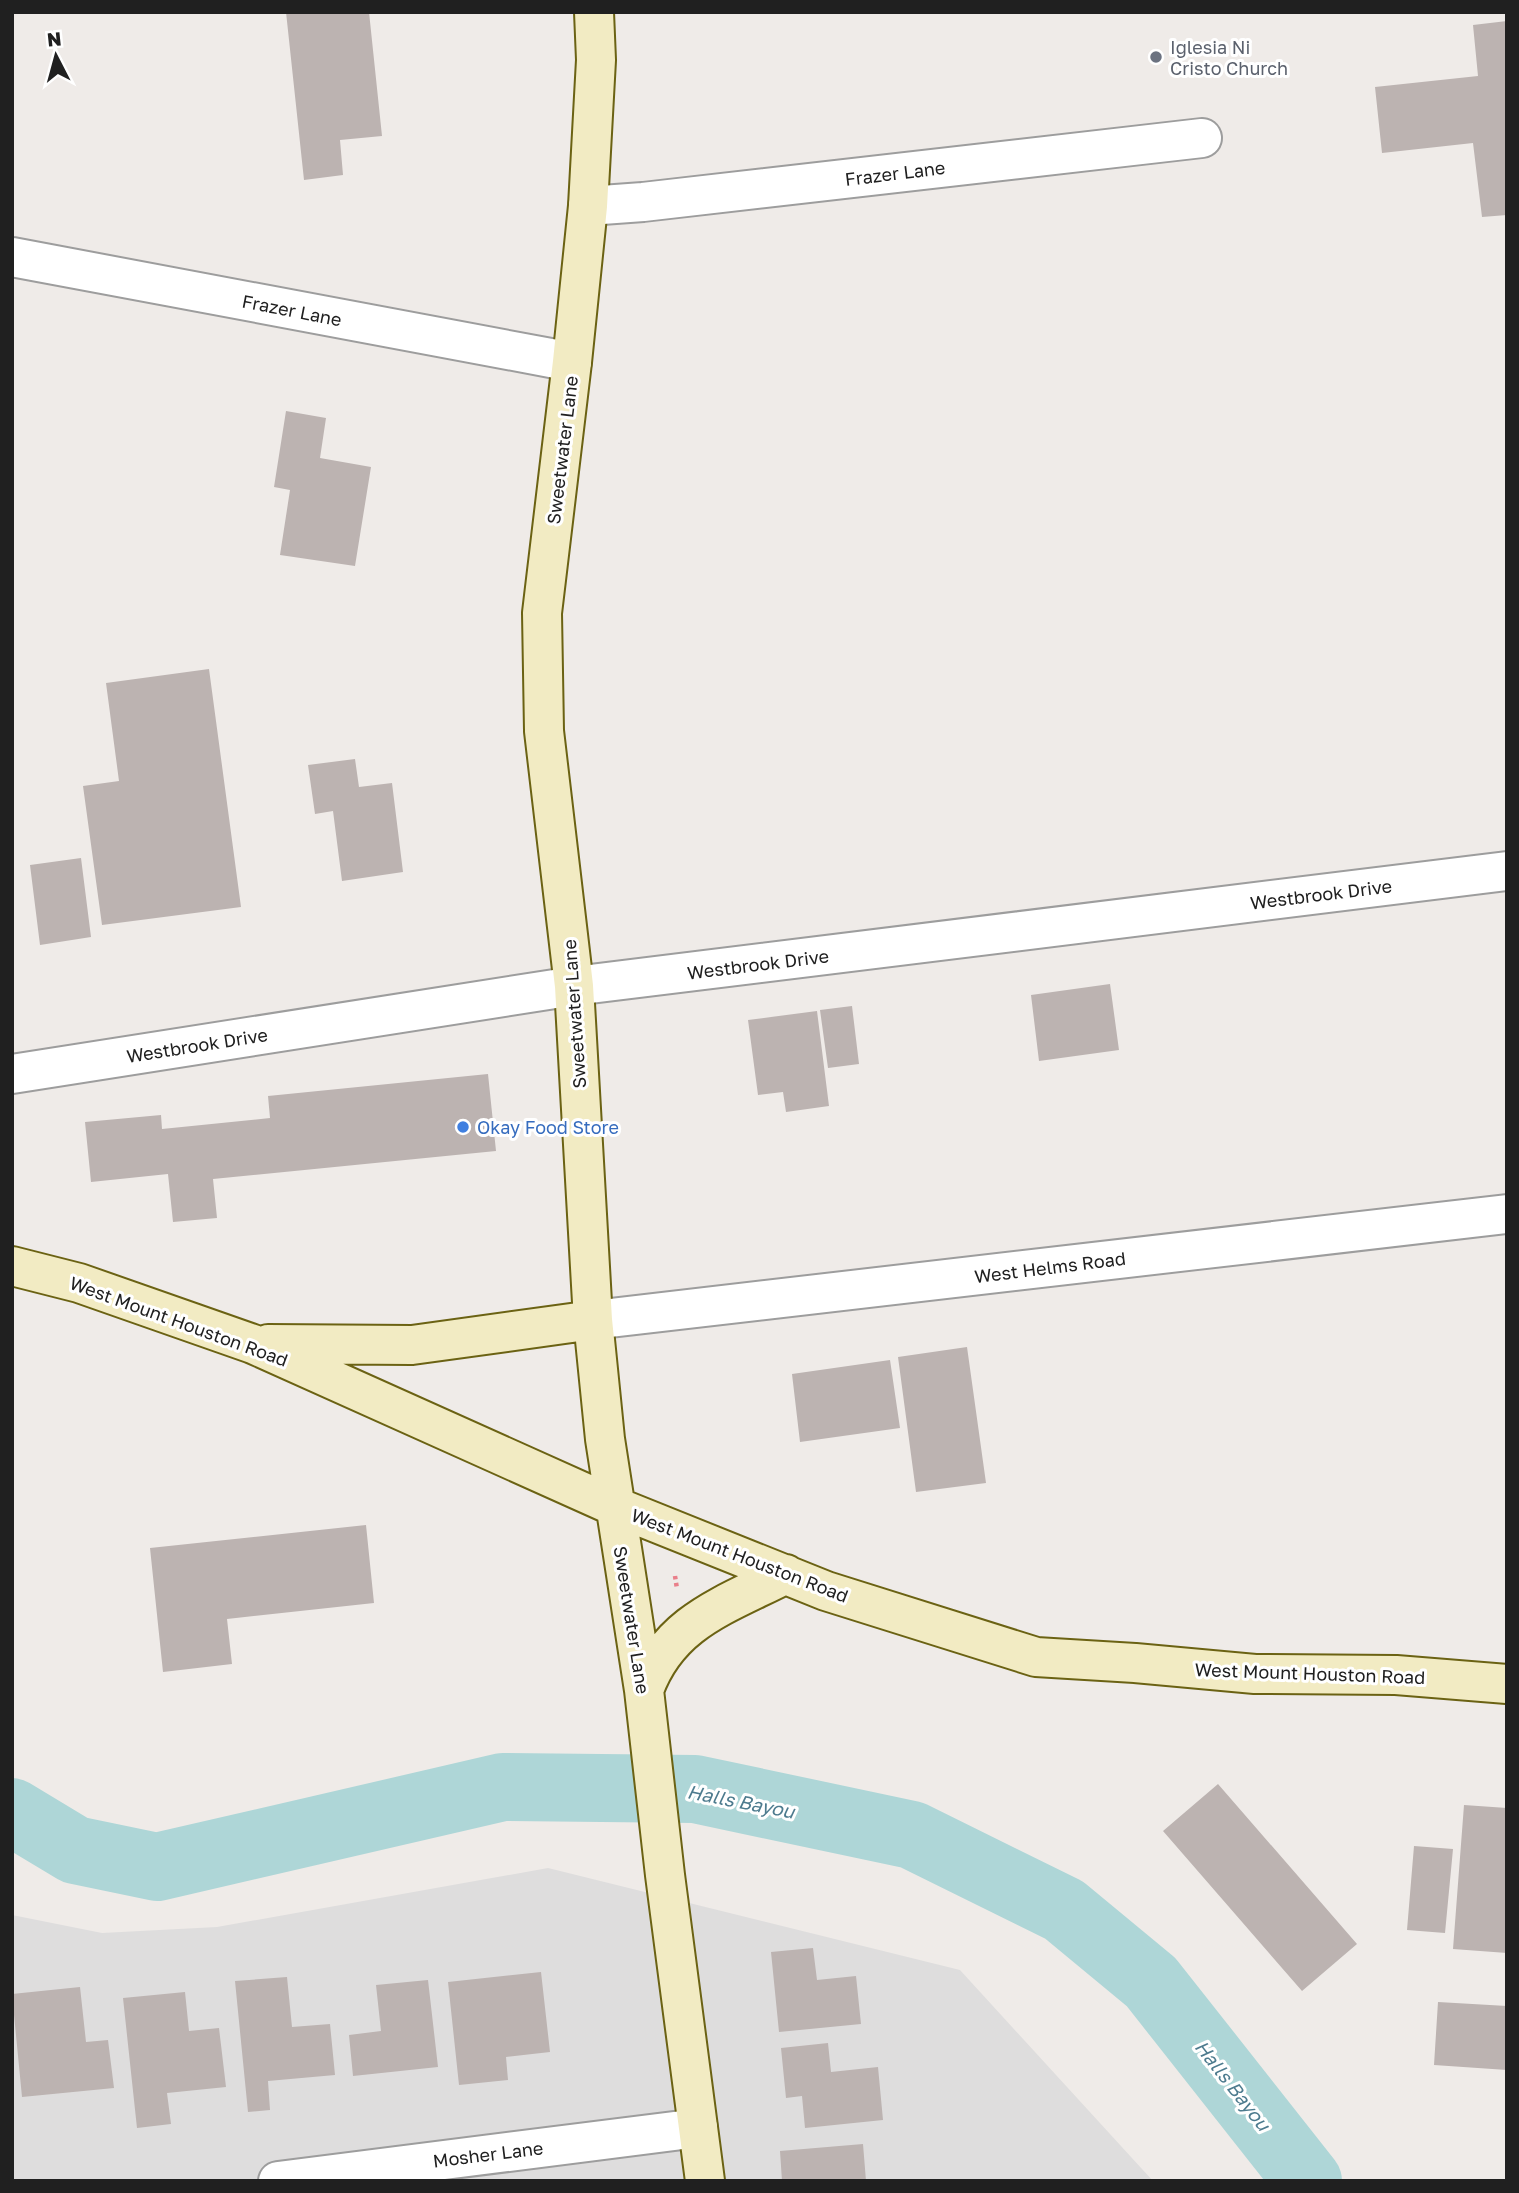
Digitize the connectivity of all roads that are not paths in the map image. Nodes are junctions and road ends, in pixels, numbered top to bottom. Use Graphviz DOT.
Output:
graph roads {
  1 [pos="594,12"];
  2 [pos="1202,138"];
  3 [pos="589,206"];
  4 [pos="12,257"];
  5 [pos="572,362"];
  6 [pos="1507,871"];
  7 [pos="574,986"];
  8 [pos="12,1074"];
  9 [pos="1507,1214"];
  10 [pos="12,1266"];
  11 [pos="593,1320"];
  12 [pos="253,1344"];
  13 [pos="614,1506"];
  14 [pos="786,1574"];
  15 [pos="1507,1684"];
  16 [pos="644,1690"];
  17 [pos="698,2128"];
  18 [pos="278,2181"];
  19 [pos="705,2181"];
  1 -- 3 [label="street, Sweetwater Lane"];
  2 -- 3 [label="street, Frazer Lane"];
  3 -- 5 [label="street, Sweetwater Lane"];
  4 -- 5 [label="street, Frazer Lane"];
  5 -- 7 [label="street, Sweetwater Lane"];
  6 -- 7 [label="street, Westbrook Drive"];
  7 -- 8 [label="street, Westbrook Drive"];
  7 -- 11 [label="street, Sweetwater Lane"];
  9 -- 11 [label="street, West Helms Road"];
  10 -- 12 [label="street, West Mount Houston Road"];
  11 -- 12 [label="street"];
  11 -- 13 [label="street, Sweetwater Lane"];
  12 -- 13 [label="street, West Mount Houston Road"];
  13 -- 14 [label="street, West Mount Houston Road"];
  13 -- 16 [label="street, Sweetwater Lane"];
  14 -- 15 [label="street, West Mount Houston Road"];
  14 -- 16 [label="street"];
  16 -- 17 [label="street, Sweetwater Lane"];
  17 -- 18 [label="street, Mosher Lane"];
  17 -- 19 [label="street, Sweetwater Lane"];
}
